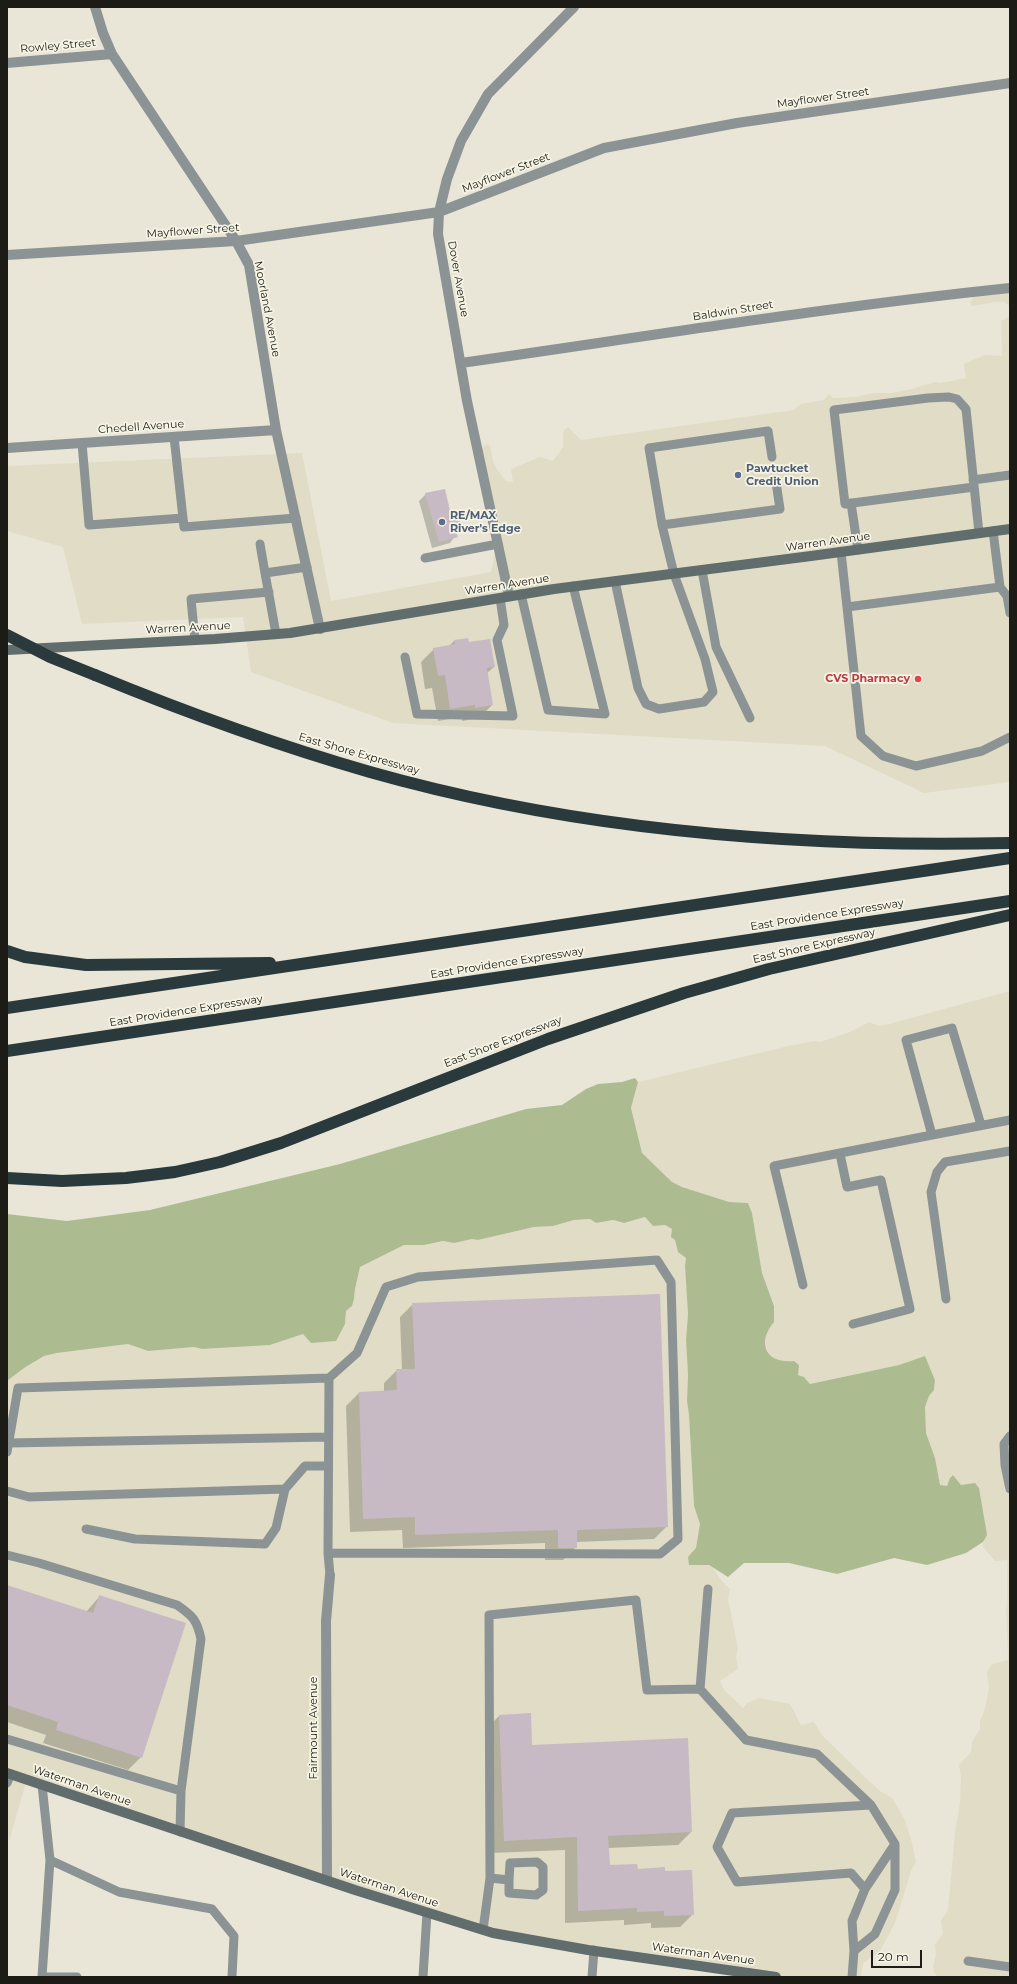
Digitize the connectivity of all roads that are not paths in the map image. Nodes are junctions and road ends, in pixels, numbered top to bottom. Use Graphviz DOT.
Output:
graph roads {
  1 [pos="95,7"];
  2 [pos="574,7"];
  3 [pos="112,54"];
  4 [pos="7,62"];
  5 [pos="1010,83"];
  6 [pos="439,212"];
  7 [pos="236,241"];
  8 [pos="7,255"];
  9 [pos="1010,288"];
  10 [pos="461,363"];
  11 [pos="276,430"];
  12 [pos="174,437"];
  13 [pos="82,443"];
  14 [pos="7,448"];
  15 [pos="772,457"];
  16 [pos="1010,475"];
  17 [pos="776,482"];
  18 [pos="974,483"];
  19 [pos="851,503"];
  20 [pos="183,518"];
  21 [pos="296,518"];
  22 [pos="662,525"];
  23 [pos="1010,529"];
  24 [pos="993,531"];
  25 [pos="979,533"];
  26 [pos="260,544"];
  27 [pos="498,544"];
  28 [pos="858,550"];
  29 [pos="841,552"];
  30 [pos="425,558"];
  31 [pos="307,567"];
  32 [pos="702,570"];
  33 [pos="265,573"];
  34 [pos="674,574"];
  35 [pos="614,582"];
  36 [pos="573,586"];
  37 [pos="1000,587"];
  38 [pos="269,592"];
  39 [pos="521,594"];
  40 [pos="505,597"];
  41 [pos="847,607"];
  42 [pos="1010,613"];
  43 [pos="320,629"];
  44 [pos="276,634"];
  45 [pos="7,635"];
  46 [pos="195,640"];
  47 [pos="7,650"];
  48 [pos="405,658"];
  49 [pos="750,718"];
  50 [pos="1010,737"];
  51 [pos="1010,843"];
  52 [pos="1010,858"];
  53 [pos="1010,901"];
  54 [pos="1010,915"];
  55 [pos="7,951"];
  56 [pos="319,962"];
  57 [pos="7,1008"];
  58 [pos="7,1051"];
  59 [pos="1010,1120"];
  60 [pos="981,1125"];
  61 [pos="932,1135"];
  62 [pos="1010,1151"];
  63 [pos="840,1154"];
  64 [pos="7,1178"];
  65 [pos="803,1285"];
  66 [pos="946,1299"];
  67 [pos="853,1324"];
  68 [pos="329,1378"];
  69 [pos="1010,1436"];
  70 [pos="328,1437"];
  71 [pos="8,1447"];
  72 [pos="328,1466"];
  73 [pos="285,1489"];
  74 [pos="1010,1489"];
  75 [pos="7,1491"];
  76 [pos="86,1529"];
  77 [pos="328,1553"];
  78 [pos="7,1556"];
  79 [pos="330,1575"];
  80 [pos="708,1589"];
  81 [pos="700,1689"];
  82 [pos="7,1739"];
  83 [pos="8,1777"];
  84 [pos="42,1785"];
  85 [pos="181,1791"];
  86 [pos="871,1805"];
  87 [pos="180,1832"];
  88 [pos="895,1844"];
  89 [pos="50,1860"];
  90 [pos="490,1878"];
  91 [pos="328,1880"];
  92 [pos="509,1880"];
  93 [pos="865,1889"];
  94 [pos="427,1913"];
  95 [pos="483,1930"];
  96 [pos="594,1950"];
  97 [pos="854,1951"];
  98 [pos="968,1961"];
  99 [pos="1010,1967"];
  100 [pos="761,1976"];
  101 [pos="42,1977"];
  102 [pos="77,1977"];
  103 [pos="232,1977"];
  104 [pos="423,1977"];
  105 [pos="592,1977"];
  106 [pos="776,1977"];
  107 [pos="852,1977"];
  1 -- 3 [label="street, Moorland Avenue"];
  2 -- 6 [label="street, Dover Avenue"];
  3 -- 4 [label="street, Rowley Street"];
  3 -- 7 [label="street, Moorland Avenue"];
  5 -- 6 [label="street, Mayflower Street"];
  6 -- 7 [label="street, Mayflower Street"];
  6 -- 10 [label="street, Dover Avenue"];
  7 -- 8 [label="street, Mayflower Street"];
  7 -- 11 [label="street, Moorland Avenue"];
  9 -- 10 [label="street, Baldwin Street"];
  10 -- 27 [label="street, Dover Avenue"];
  11 -- 12 [label="street, Chedell Avenue"];
  11 -- 21 [label="street, Moorland Avenue"];
  12 -- 13 [label="street, Chedell Avenue"];
  12 -- 20 [label="lane"];
  13 -- 14 [label="street, Chedell Avenue"];
  13 -- 20 [label="lane"];
  15 -- 22 [label="lane"];
  16 -- 18 [label="lane"];
  17 -- 22 [label="lane"];
  18 -- 19 [label="lane"];
  18 -- 19 [label="lane"];
  18 -- 25 [label="lane"];
  19 -- 28 [label="lane"];
  20 -- 21 [label="lane"];
  21 -- 31 [label="street, Moorland Avenue"];
  22 -- 34 [label="lane"];
  23 -- 24 [label="main road, Warren Avenue"];
  24 -- 25 [label="main road, Warren Avenue"];
  24 -- 37 [label="lane"];
  25 -- 28 [label="main road, Warren Avenue"];
  26 -- 33 [label="lane"];
  27 -- 30 [label="lane"];
  27 -- 40 [label="street, Dover Avenue"];
  28 -- 29 [label="main road, Warren Avenue"];
  29 -- 32 [label="main road, Warren Avenue"];
  29 -- 41 [label="lane"];
  31 -- 33 [label="lane"];
  31 -- 43 [label="street, Moorland Avenue"];
  32 -- 34 [label="main road, Warren Avenue"];
  32 -- 49 [label="lane"];
  33 -- 38 [label="lane"];
  34 -- 35 [label="main road, Warren Avenue"];
  34 -- 35 [label="lane"];
  35 -- 36 [label="main road, Warren Avenue"];
  36 -- 39 [label="main road, Warren Avenue"];
  36 -- 39 [label="lane"];
  37 -- 41 [label="lane"];
  37 -- 42 [label="lane"];
  38 -- 44 [label="lane"];
  38 -- 46 [label="lane"];
  39 -- 40 [label="main road, Warren Avenue"];
  40 -- 43 [label="main road, Warren Avenue"];
  40 -- 48 [label="lane"];
  41 -- 50 [label="lane"];
  43 -- 44 [label="main road, Warren Avenue"];
  44 -- 46 [label="main road, Warren Avenue"];
  45 -- 51 [label="highway, East Shore Expressway, bridge"];
  46 -- 47 [label="main road, Warren Avenue"];
  52 -- 56 [label="highway"];
  53 -- 58 [label="highway, East Providence Expressway"];
  54 -- 64 [label="highway, East Shore Expressway"];
  55 -- 56 [label="highway"];
  56 -- 57 [label="highway"];
  59 -- 60 [label="lane"];
  60 -- 61 [label="lane"];
  60 -- 61 [label="lane"];
  61 -- 63 [label="lane"];
  62 -- 66 [label="lane"];
  63 -- 65 [label="lane"];
  63 -- 67 [label="lane"];
  68 -- 70 [label="lane"];
  68 -- 71 [label="lane"];
  68 -- 77 [label="lane"];
  69 -- 74 [label="lane"];
  70 -- 71 [label="lane"];
  70 -- 72 [label="lane"];
  72 -- 73 [label="lane"];
  72 -- 77 [label="lane"];
  73 -- 75 [label="lane"];
  73 -- 76 [label="lane"];
  77 -- 79 [label="lane"];
  78 -- 85 [label="lane"];
  79 -- 91 [label="street, Fairmount Avenue"];
  80 -- 81 [label="lane"];
  81 -- 86 [label="lane"];
  81 -- 90 [label="lane"];
  82 -- 85 [label="lane"];
  83 -- 84 [label="main road, Waterman Avenue"];
  84 -- 87 [label="main road, Waterman Avenue"];
  84 -- 89 [label="lane"];
  85 -- 87 [label="lane"];
  86 -- 88 [label="lane"];
  86 -- 93 [label="lane"];
  87 -- 91 [label="main road, Waterman Avenue"];
  88 -- 93 [label="lane"];
  88 -- 97 [label="lane"];
  89 -- 101 [label="lane"];
  89 -- 103 [label="lane"];
  90 -- 92 [label="lane"];
  90 -- 95 [label="lane"];
  91 -- 94 [label="main road, Waterman Avenue"];
  92 -- 92 [label="lane"];
  93 -- 97 [label="lane"];
  94 -- 95 [label="main road, Waterman Avenue"];
  94 -- 104 [label="lane"];
  95 -- 96 [label="main road, Waterman Avenue"];
  96 -- 100 [label="main road, Waterman Avenue"];
  96 -- 105 [label="lane"];
  97 -- 107 [label="lane"];
  98 -- 99 [label="lane"];
  100 -- 106 [label="main road, Waterman Avenue"];
  101 -- 102 [label="lane"];
}
